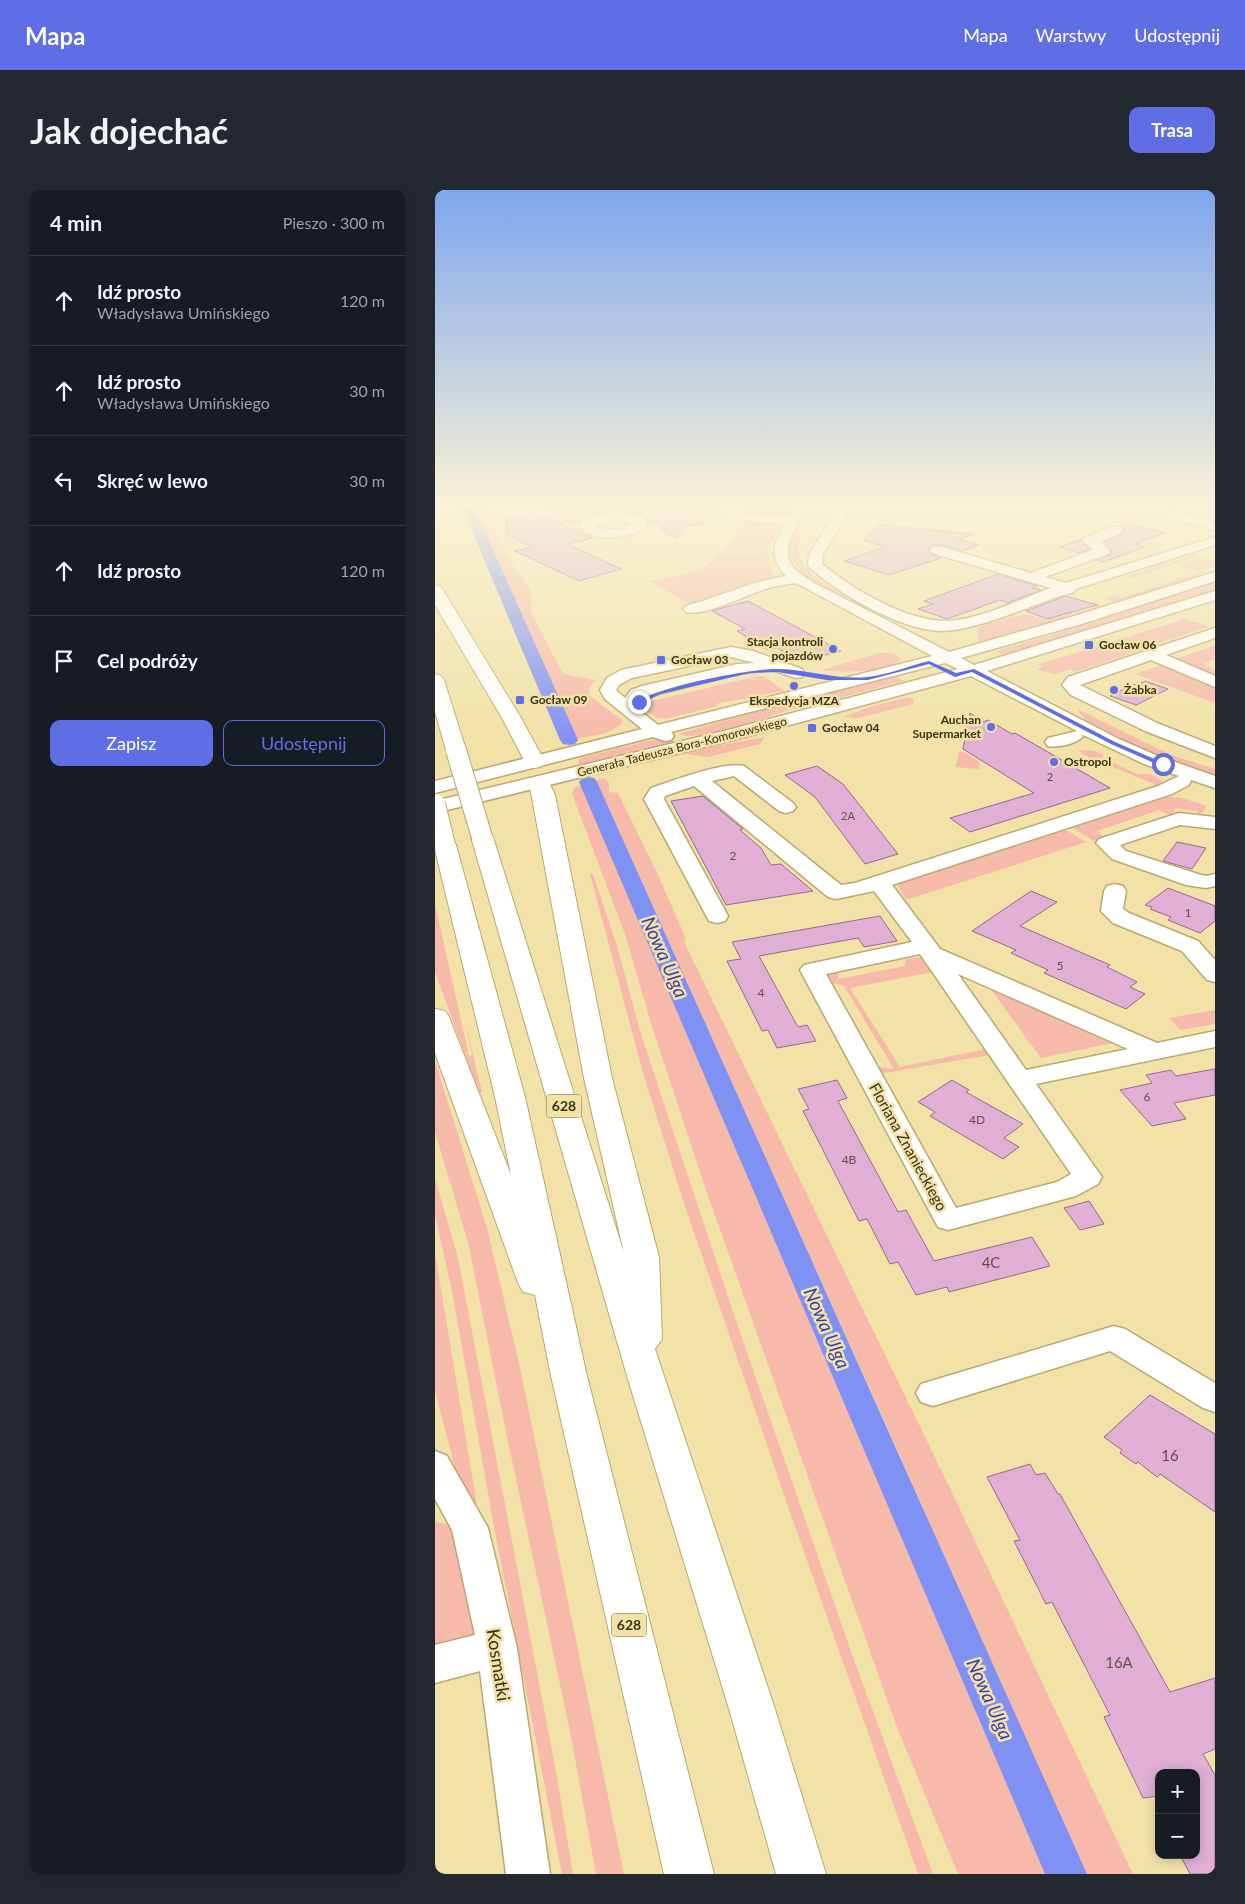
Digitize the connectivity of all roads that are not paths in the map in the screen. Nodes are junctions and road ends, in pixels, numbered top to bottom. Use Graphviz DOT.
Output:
graph roads {
  1 [pos="768,584"];
  2 [pos="797,584"];
  3 [pos="804,584"];
  4 [pos="841,584"];
  5 [pos="1051,584"];
  6 [pos="1080,584"];
  7 [pos="1192,584"];
  8 [pos="1066,588"];
  9 [pos="435,590"];
  10 [pos="1215,595"];
  11 [pos="1119,607"];
  12 [pos="691,609"];
  13 [pos="1049,609"];
  14 [pos="1171,609"];
  15 [pos="1032,614"];
  16 [pos="1209,624"];
  17 [pos="1152,654"];
  18 [pos="949,657"];
  19 [pos="929,662"];
  20 [pos="972,670"];
  21 [pos="796,673"];
  22 [pos="955,675"];
  23 [pos="868,679"];
  24 [pos="435,680"];
  25 [pos="1215,682"];
  26 [pos="628,709"];
  27 [pos="655,731"];
  28 [pos="1074,736"];
  29 [pos="707,740"];
  30 [pos="1054,742"];
  31 [pos="1215,752"];
  32 [pos="537,772"];
  33 [pos="697,779"];
  34 [pos="1182,781"];
  35 [pos="1215,782"];
  36 [pos="435,787"];
  37 [pos="1215,791"];
  38 [pos="435,804"];
  39 [pos="786,807"];
  40 [pos="435,808"];
  41 [pos="1215,823"];
  42 [pos="1215,880"];
  43 [pos="879,882"];
  44 [pos="1115,891"];
  45 [pos="717,916"];
  46 [pos="930,950"];
  47 [pos="1210,961"];
  48 [pos="435,1018"];
  49 [pos="1215,1039"];
  50 [pos="1155,1052"];
  51 [pos="1019,1080"];
  52 [pos="569,1376"];
  53 [pos="645,1376"];
  54 [pos="933,1393"];
  55 [pos="1215,1399"];
  56 [pos="438,1476"];
  57 [pos="497,1648"];
  58 [pos="435,1664"];
  59 [pos="528,1874"];
  60 [pos="689,1874"];
  61 [pos="801,1874"];
  1 -- 12 [label="street"];
  2 -- 19 [label="street"];
  3 -- 18 [label="street"];
  4 -- 8 [label="street"];
  5 -- 8 [label="street"];
  6 -- 8 [label="street"];
  7 -- 11 [label="street, Generała Tadeusza Bora-Komorowskiego"];
  8 -- 11 [label="street"];
  9 -- 32 [label="main road"];
  10 -- 14 [label="street, Generała Tadeusza Bora-Komorowskiego"];
  11 -- 18 [label="street, Generała Tadeusza Bora-Komorowskiego"];
  13 -- 15 [label="street"];
  14 -- 16 [label="street"];
  14 -- 20 [label="street, Generała Tadeusza Bora-Komorowskiego"];
  16 -- 17 [label="street"];
  17 -- 25 [label="street"];
  17 -- 31 [label="street"];
  18 -- 19 [label="street, Generała Tadeusza Bora-Komorowskiego"];
  18 -- 20 [label="street"];
  19 -- 22 [label="street"];
  19 -- 23 [label="street, Generała Tadeusza Bora-Komorowskiego"];
  20 -- 22 [label="street, Generała Tadeusza Bora-Komorowskiego"];
  20 -- 35 [label="street"];
  21 -- 23 [label="street"];
  21 -- 26 [label="street"];
  21 -- 26 [label="street"];
  22 -- 28 [label="street"];
  22 -- 29 [label="street, Generała Tadeusza Bora-Komorowskiego"];
  23 -- 27 [label="street, Generała Tadeusza Bora-Komorowskiego"];
  24 -- 53 [label="main road, 628, bridge"];
  26 -- 27 [label="street"];
  27 -- 29 [label="street"];
  27 -- 32 [label="street, Generała Tadeusza Bora-Komorowskiego"];
  28 -- 30 [label="street"];
  28 -- 34 [label="street"];
  29 -- 32 [label="street, Generała Tadeusza Bora-Komorowskiego"];
  32 -- 36 [label="street, Generała Tadeusza Bora-Komorowskiego"];
  32 -- 40 [label="street, Generała Tadeusza Bora-Komorowskiego"];
  32 -- 53 [label="main road"];
  33 -- 39 [label="street"];
  33 -- 43 [label="street"];
  33 -- 45 [label="street"];
  34 -- 37 [label="street"];
  34 -- 43 [label="street"];
  38 -- 52 [label="main road, 628, bridge"];
  41 -- 42 [label="street"];
  43 -- 46 [label="street, Floriana Znanieckiego"];
  44 -- 47 [label="street"];
  46 -- 50 [label="street"];
  46 -- 51 [label="street, Floriana Znanieckiego"];
  46 -- 51 [label="street, Floriana Znanieckiego"];
  48 -- 52 [label="main road"];
  49 -- 50 [label="street"];
  50 -- 51 [label="street"];
  52 -- 60 [label="main road, 628"];
  53 -- 61 [label="main road, 628"];
  54 -- 55 [label="street"];
  56 -- 57 [label="street, Kosmatki"];
  57 -- 58 [label="street"];
  57 -- 59 [label="street, Kosmatki"];
}
